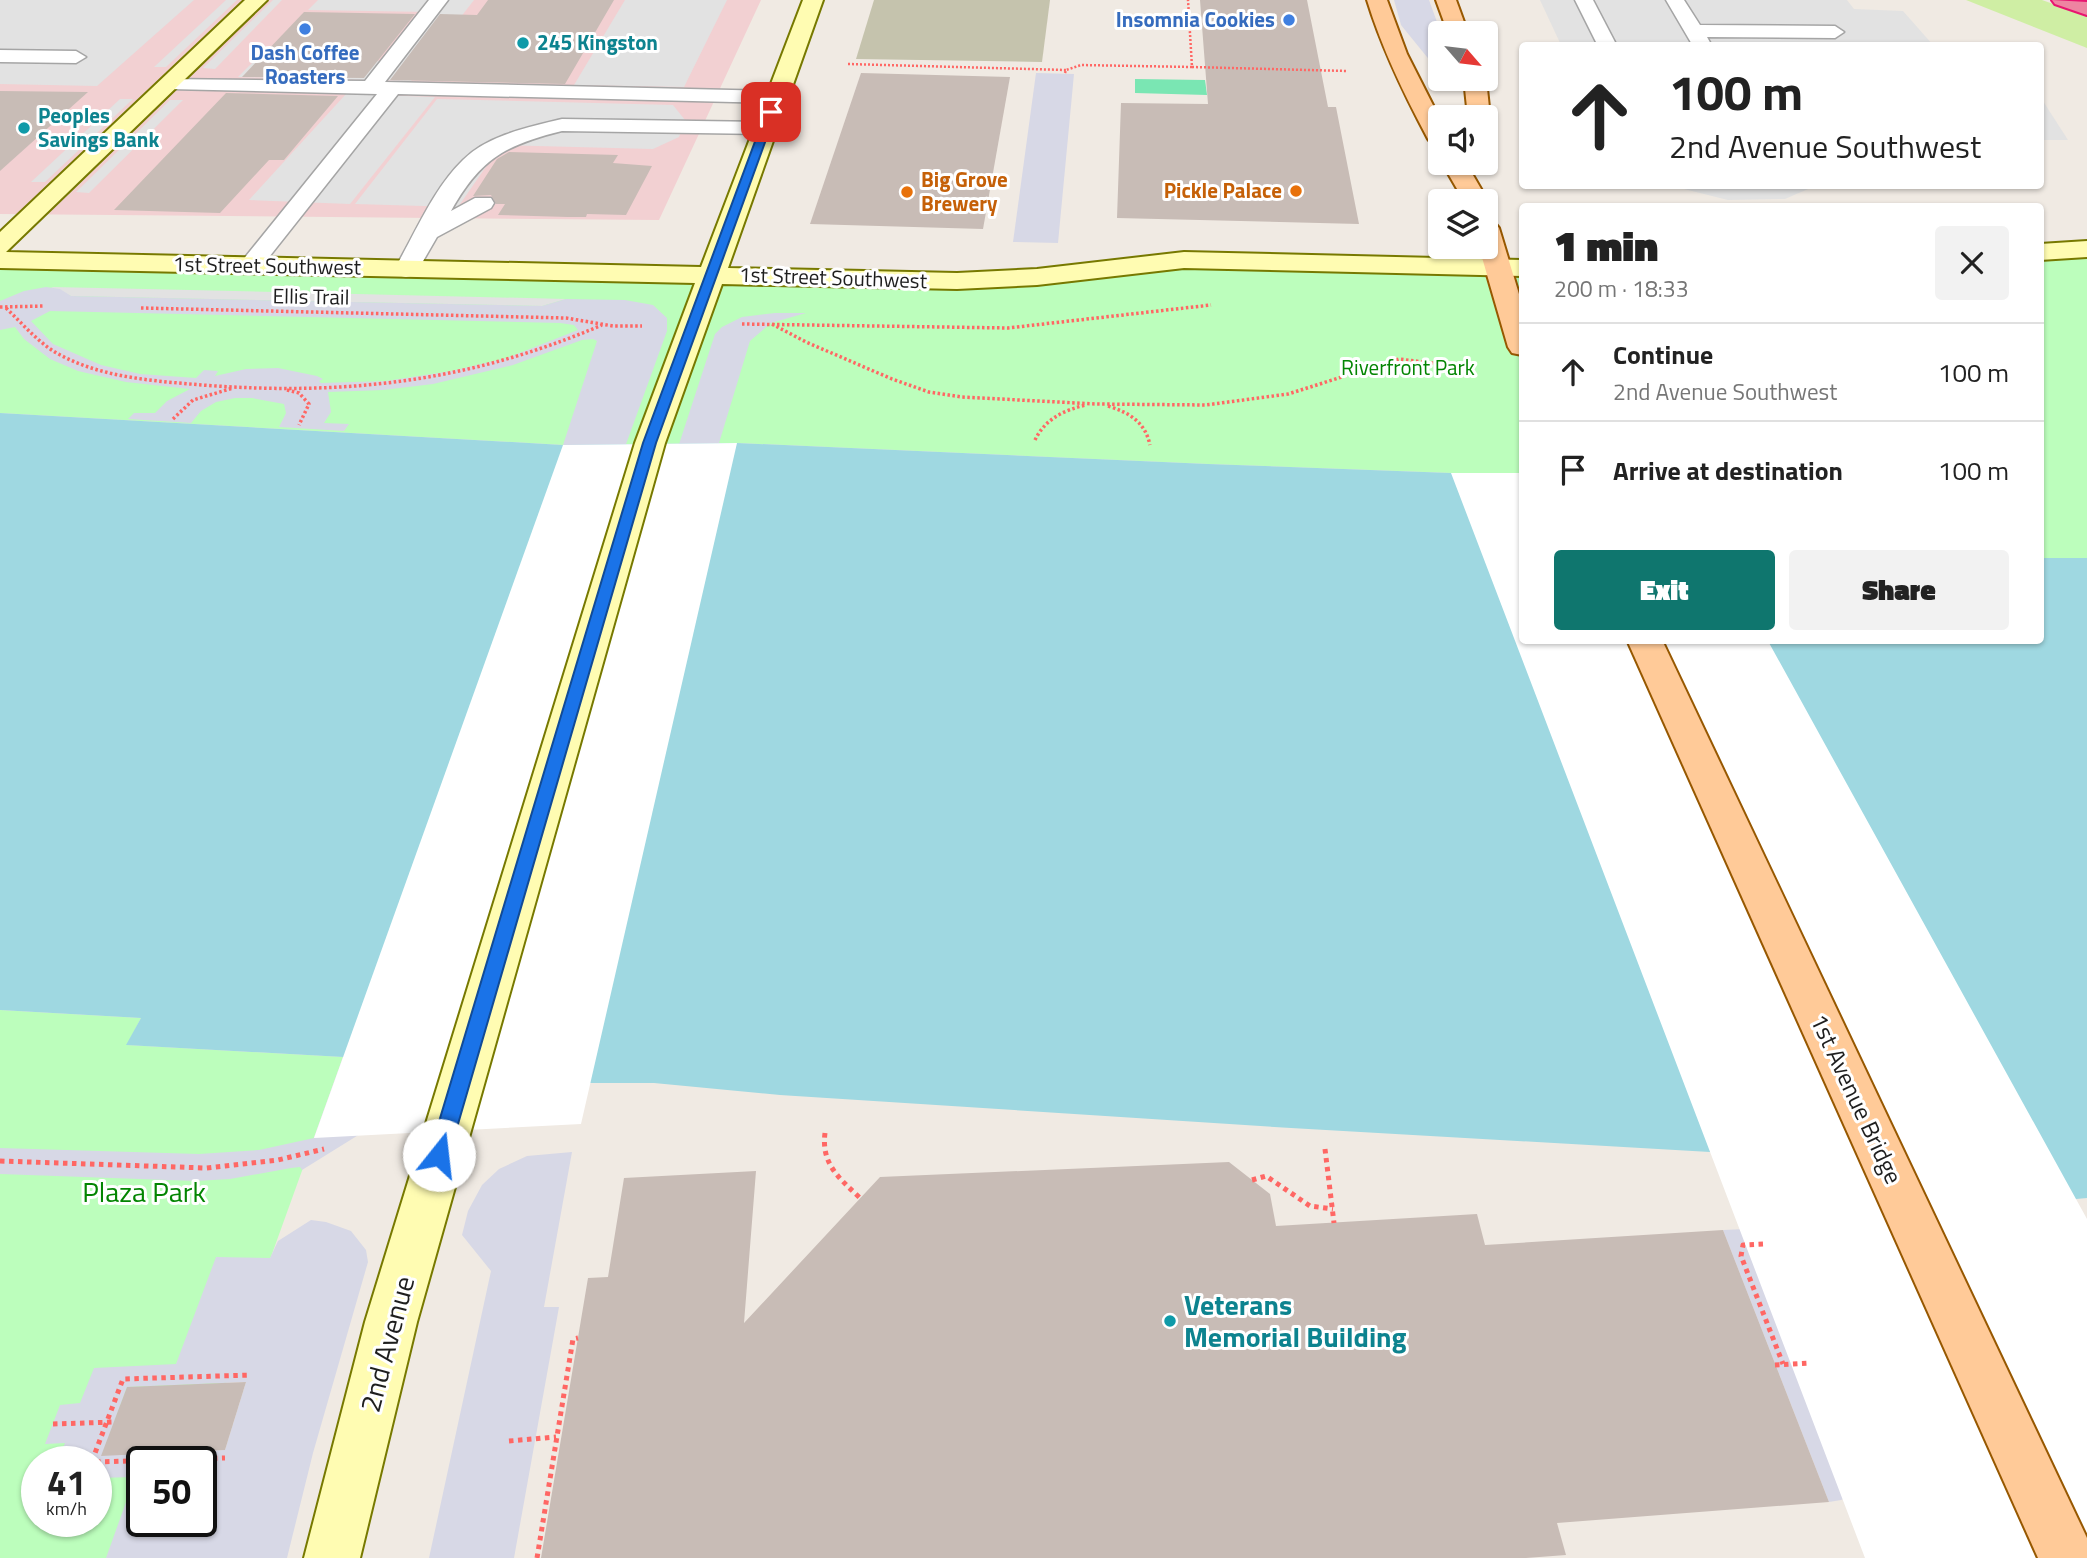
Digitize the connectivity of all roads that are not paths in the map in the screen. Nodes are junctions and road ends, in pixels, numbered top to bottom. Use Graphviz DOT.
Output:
graph roads {
  1 [pos="257,0"];
  2 [pos="439,0"];
  3 [pos="813,0"];
  4 [pos="1377,0"];
  5 [pos="1446,0"];
  6 [pos="1584,0"];
  7 [pos="1675,0"];
  8 [pos="2062,0"];
  9 [pos="2087,9"];
  10 [pos="1454,21"];
  11 [pos="1835,32"];
  12 [pos="1698,38"];
  13 [pos="1606,42"];
  14 [pos="0,56"];
  15 [pos="76,57"];
  16 [pos="170,83"];
  17 [pos="382,87"];
  18 [pos="777,97"];
  19 [pos="1428,118"];
  20 [pos="765,128"];
  21 [pos="506,143"];
  22 [pos="506,169"];
  23 [pos="483,203"];
  24 [pos="428,232"];
  25 [pos="0,246"];
  26 [pos="1498,248"];
  27 [pos="2087,249"];
  28 [pos="2044,253"];
  29 [pos="0,260"];
  30 [pos="250,266"];
  31 [pos="1510,268"];
  32 [pos="406,270"];
  33 [pos="710,275"];
  34 [pos="1519,327"];
  35 [pos="1646,644"];
  36 [pos="332,1558"];
  37 [pos="2067,1558"];
  1 -- 16 [label="main road"];
  2 -- 17 [label="lane"];
  3 -- 18 [label="main road, 2nd Avenue"];
  4 -- 19 [label="main road"];
  5 -- 10 [label="main road"];
  6 -- 13 [label="lane"];
  7 -- 12 [label="lane"];
  8 -- 9 [label="highway"];
  11 -- 12 [label="lane"];
  14 -- 15 [label="lane"];
  16 -- 17 [label="lane"];
  16 -- 25 [label="main road"];
  17 -- 18 [label="lane"];
  17 -- 30 [label="lane"];
  18 -- 20 [label="main road, 2nd Avenue"];
  20 -- 21 [label="lane"];
  20 -- 33 [label="main road, 2nd Avenue"];
  21 -- 22 [label="lane"];
  21 -- 24 [label="lane"];
  23 -- 24 [label="lane"];
  24 -- 32 [label="lane"];
  26 -- 31 [label="main road"];
  27 -- 28 [label="main road"];
  29 -- 30 [label="main road, 1st Street Southwest"];
  30 -- 32 [label="main road, 1st Street Southwest"];
  31 -- 33 [label="main road, 1st Street Southwest"];
  31 -- 34 [label="main road"];
  32 -- 33 [label="main road, 1st Street Southwest"];
  33 -- 36 [label="main road, 2nd Avenue"];
  35 -- 37 [label="main road, 1st Avenue Bridge"];
}
